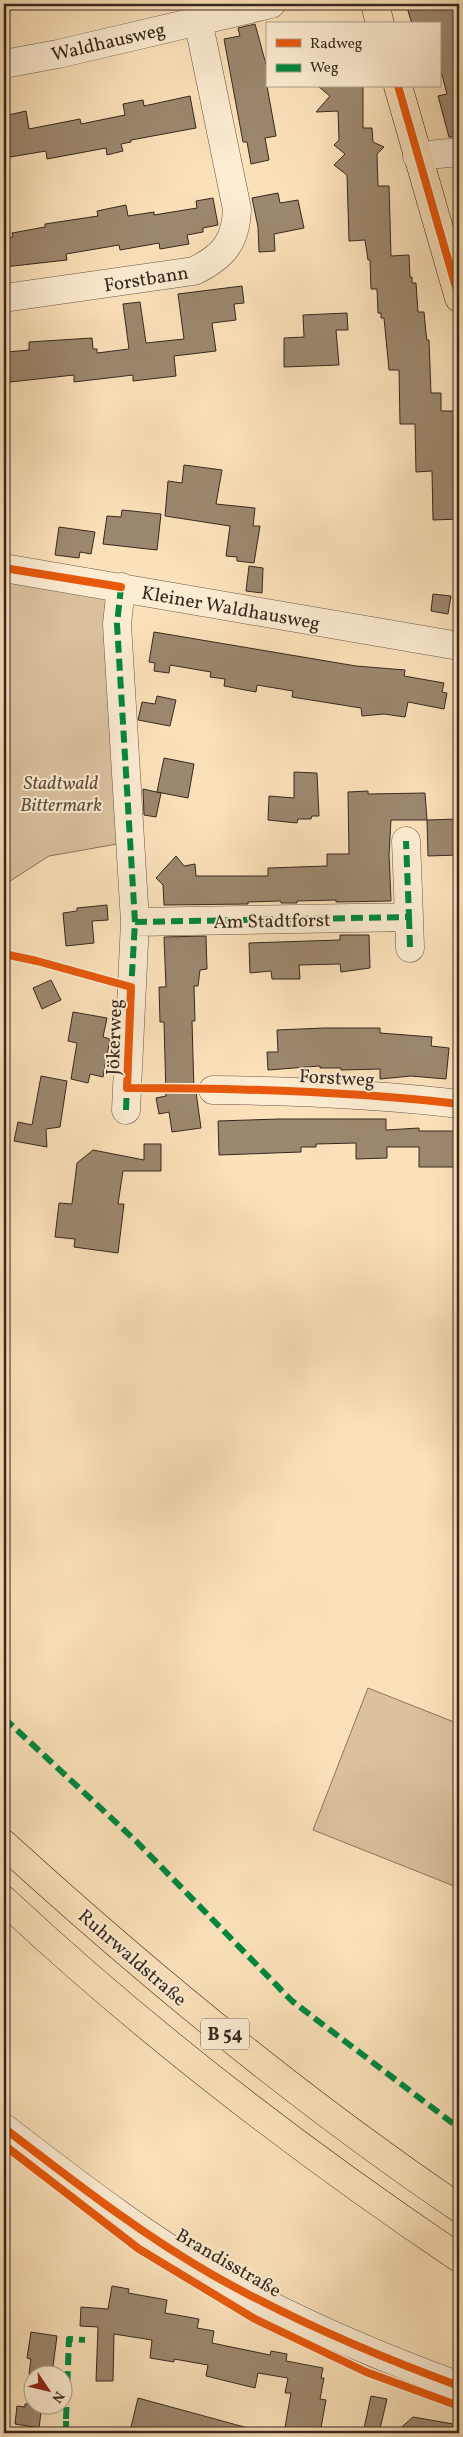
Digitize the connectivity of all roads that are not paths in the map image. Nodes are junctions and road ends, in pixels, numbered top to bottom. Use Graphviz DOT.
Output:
graph roads {
  1 [pos="271,4"];
  2 [pos="375,4"];
  3 [pos="198,20"];
  4 [pos="380,22"];
  5 [pos="4,64"];
  6 [pos="399,88"];
  7 [pos="459,152"];
  8 [pos="417,156"];
  9 [pos="4,298"];
  10 [pos="459,298"];
  11 [pos="4,568"];
  12 [pos="120,587"];
  13 [pos="459,646"];
  14 [pos="406,841"];
  15 [pos="409,917"];
  16 [pos="135,922"];
  17 [pos="410,948"];
  18 [pos="213,1090"];
  19 [pos="459,1104"];
  20 [pos="126,1110"];
  21 [pos="4,1844"];
  22 [pos="4,1900"];
  23 [pos="4,2128"];
  24 [pos="459,2208"];
  25 [pos="459,2258"];
  26 [pos="459,2386"];
  1 -- 3 [label="street, Waldhausweg"];
  2 -- 4 [label="main road"];
  3 -- 5 [label="street, Waldhausweg"];
  3 -- 9 [label="street, Forstbann"];
  6 -- 8 [label="main road"];
  7 -- 8 [label="street"];
  8 -- 10 [label="main road"];
  11 -- 12 [label="street, Kleiner Waldhausweg"];
  12 -- 13 [label="street, Kleiner Waldhausweg"];
  12 -- 16 [label="street, Jökerweg"];
  14 -- 15 [label="street"];
  15 -- 16 [label="street, Am Stadtforst"];
  15 -- 17 [label="street"];
  16 -- 20 [label="street, Jökerweg"];
  18 -- 19 [label="street, Forstweg"];
  21 -- 24 [label="main road, Ruhrwaldstraße / B 54"];
  22 -- 25 [label="main road, B 54"];
  23 -- 26 [label="street, Brandisstraße"];
}
